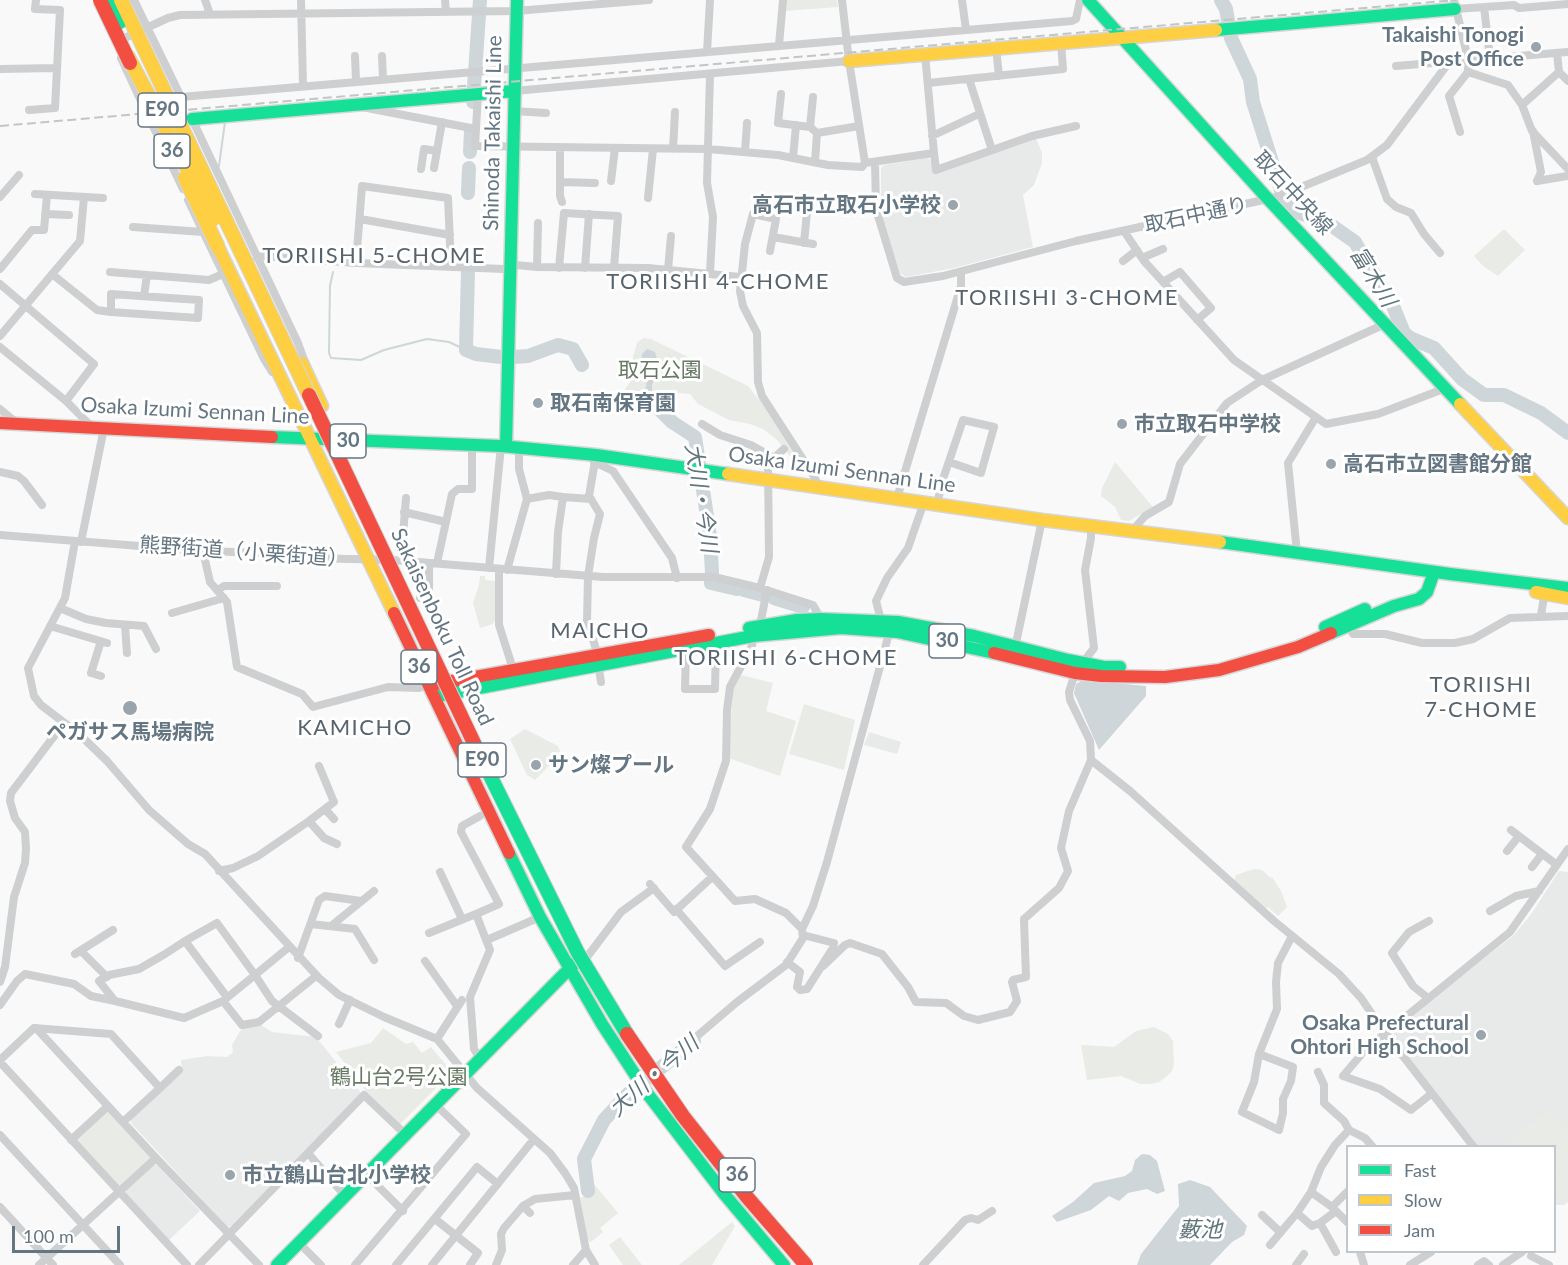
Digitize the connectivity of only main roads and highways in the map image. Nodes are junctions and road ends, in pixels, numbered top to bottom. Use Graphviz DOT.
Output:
graph roads {
  1 [pos="100,0"];
  2 [pos="109,0"];
  3 [pos="121,0"];
  4 [pos="129,0"];
  5 [pos="1088,0"];
  6 [pos="1455,5"];
  7 [pos="516,6"];
  8 [pos="1122,37"];
  9 [pos="150,46"];
  10 [pos="127,55"];
  11 [pos="849,61"];
  12 [pos="514,91"];
  13 [pos="192,119"];
  14 [pos="219,217"];
  15 [pos="0,423"];
  16 [pos="309,438"];
  17 [pos="338,440"];
  18 [pos="509,446"];
  19 [pos="1568,518"];
  20 [pos="1429,571"];
  21 [pos="1568,588"];
  22 [pos="1545,589"];
  23 [pos="1568,598"];
  24 [pos="883,625"];
  25 [pos="758,631"];
  26 [pos="598,660"];
  27 [pos="1079,668"];
  28 [pos="453,687"];
  29 [pos="431,691"];
  30 [pos="587,957"];
  31 [pos="569,967"];
  32 [pos="277,1265"];
  33 [pos="784,1265"];
  34 [pos="793,1265"];
  35 [pos="806,1265"];
  36 [pos="813,1265"];
  1 -- 10 [label="main road, 36, bridge"];
  2 -- 14 [label="main road, Sakaisenboku Toll Road / E90, bridge"];
  3 -- 14 [label="main road, Sakaisenboku Toll Road / E90, bridge"];
  4 -- 9 [label="main road, 36"];
  5 -- 8 [label="main road, 取石中央線"];
  6 -- 8 [label="main road"];
  7 -- 12 [label="main road, Shinoda Takaishi Line"];
  8 -- 11 [label="main road"];
  8 -- 19 [label="main road, 取石中央線"];
  9 -- 14 [label="main road, bridge"];
  9 -- 17 [label="main road, 36"];
  10 -- 14 [label="main road, bridge"];
  10 -- 16 [label="main road, 36, bridge"];
  12 -- 13 [label="main road"];
  12 -- 18 [label="main road, Shinoda Takaishi Line"];
  14 -- 34 [label="main road, Sakaisenboku Toll Road / E90"];
  14 -- 35 [label="main road, Sakaisenboku Toll Road / E90, bridge"];
  15 -- 16 [label="main road, Osaka Izumi Sennan Line / 30"];
  16 -- 17 [label="main road, Osaka Izumi Sennan Line / 30"];
  16 -- 29 [label="main road, 36"];
  17 -- 18 [label="main road, Osaka Izumi Sennan Line / 30"];
  17 -- 28 [label="main road, 36"];
  18 -- 20 [label="main road, Osaka Izumi Sennan Line / 30"];
  20 -- 22 [label="main road, Osaka Izumi Sennan Line / 30"];
  20 -- 27 [label="main road, 30"];
  20 -- 27 [label="main road, 30"];
  21 -- 22 [label="main road, Osaka Izumi Sennan Line / 30"];
  22 -- 23 [label="main road, Osaka Izumi Sennan Line / 30"];
  24 -- 25 [label="main road, 30"];
  24 -- 25 [label="main road, 30"];
  24 -- 27 [label="main road, 30"];
  25 -- 26 [label="main road, 30"];
  25 -- 26 [label="main road, 30"];
  26 -- 28 [label="main road, 30"];
  26 -- 28 [label="main road, 30"];
  28 -- 29 [label="main road, 30"];
  28 -- 30 [label="main road, 36"];
  29 -- 31 [label="main road, 36"];
  30 -- 31 [label="main road"];
  30 -- 36 [label="main road, 36"];
  31 -- 32 [label="main road"];
  31 -- 33 [label="main road, 36"];
}
